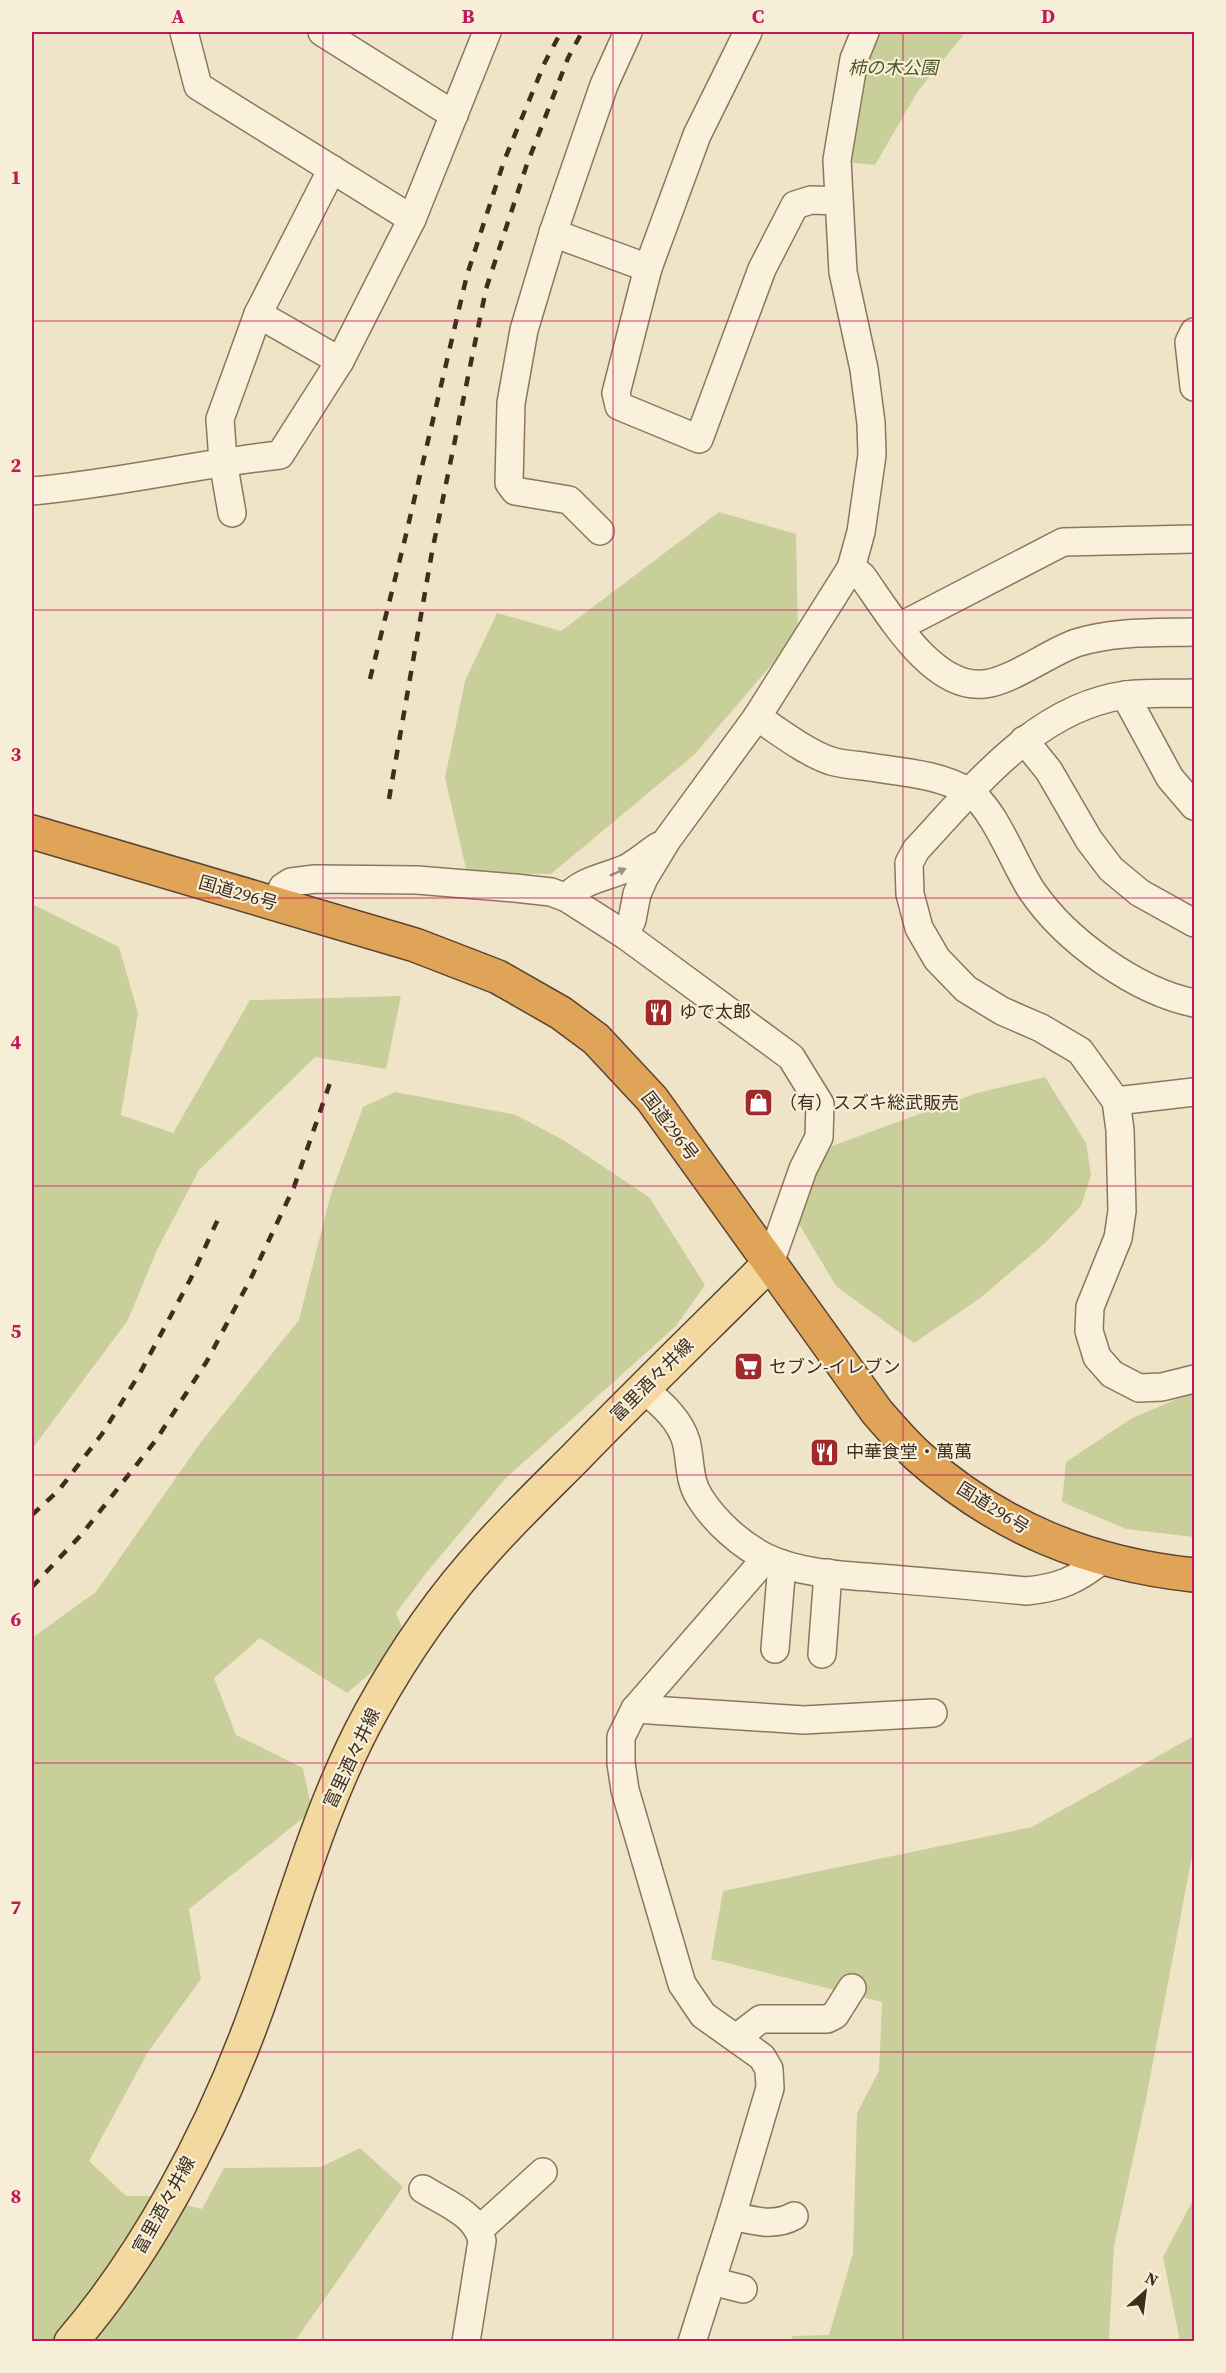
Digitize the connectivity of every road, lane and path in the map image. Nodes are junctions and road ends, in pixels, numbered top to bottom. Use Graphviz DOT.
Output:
graph roads {
  1 [pos="184,32"];
  2 [pos="322,32"];
  3 [pos="487,32"];
  4 [pos="628,32"];
  5 [pos="748,32"];
  6 [pos="866,32"];
  7 [pos="454,114"];
  8 [pos="332,170"];
  9 [pos="839,201"];
  10 [pos="412,219"];
  11 [pos="553,232"];
  12 [pos="648,268"];
  13 [pos="258,314"];
  14 [pos="1194,332"];
  15 [pos="340,361"];
  16 [pos="1194,387"];
  17 [pos="223,461"];
  18 [pos="32,491"];
  19 [pos="232,513"];
  20 [pos="600,531"];
  21 [pos="1194,539"];
  22 [pos="851,568"];
  23 [pos="899,627"];
  24 [pos="1194,632"];
  25 [pos="1194,693"];
  26 [pos="1125,695"];
  27 [pos="757,717"];
  28 [pos="1024,740"];
  29 [pos="970,792"];
  30 [pos="1194,806"];
  31 [pos="32,832"];
  32 [pos="667,840"];
  33 [pos="567,898"];
  34 [pos="275,903"];
  35 [pos="1194,923"];
  36 [pos="625,935"];
  37 [pos="1194,1003"];
  38 [pos="1194,1092"];
  39 [pos="1116,1101"];
  40 [pos="770,1263"];
  41 [pos="1194,1379"];
  42 [pos="643,1388"];
  43 [pos="1103,1559"];
  44 [pos="774,1561"];
  45 [pos="828,1573"];
  46 [pos="1194,1575"];
  47 [pos="775,1649"];
  48 [pos="822,1654"];
  49 [pos="635,1709"];
  50 [pos="933,1713"];
  51 [pos="852,1988"];
  52 [pos="736,2038"];
  53 [pos="543,2172"];
  54 [pos="423,2189"];
  55 [pos="732,2216"];
  56 [pos="794,2216"];
  57 [pos="480,2229"];
  58 [pos="711,2281"];
  59 [pos="743,2289"];
  60 [pos="71,2342"];
  61 [pos="466,2342"];
  62 [pos="692,2342"];
  1 -- 8 [label="street"];
  2 -- 7 [label="street"];
  3 -- 7 [label="street"];
  4 -- 11 [label="street"];
  5 -- 12 [label="street"];
  6 -- 9 [label="street"];
  7 -- 10 [label="street"];
  8 -- 10 [label="street"];
  8 -- 13 [label="street"];
  9 -- 12 [label="street"];
  9 -- 22 [label="street"];
  10 -- 15 [label="street"];
  11 -- 12 [label="street"];
  11 -- 20 [label="street"];
  13 -- 15 [label="street"];
  13 -- 17 [label="street"];
  14 -- 16 [label="street"];
  15 -- 17 [label="street"];
  17 -- 18 [label="street"];
  17 -- 19 [label="street"];
  21 -- 23 [label="street"];
  22 -- 23 [label="street"];
  22 -- 27 [label="street"];
  23 -- 24 [label="street"];
  25 -- 26 [label="street"];
  26 -- 28 [label="street"];
  26 -- 30 [label="street"];
  27 -- 29 [label="street"];
  27 -- 32 [label="street"];
  28 -- 29 [label="street"];
  28 -- 35 [label="street"];
  29 -- 37 [label="street"];
  29 -- 39 [label="street"];
  31 -- 34 [label="highway, 国道296号"];
  33 -- 32 [label="street, one-way"];
  32 -- 36 [label="street"];
  33 -- 34 [label="street"];
  33 -- 36 [label="street"];
  34 -- 40 [label="highway, 国道296号"];
  36 -- 40 [label="street"];
  38 -- 39 [label="street"];
  39 -- 41 [label="street"];
  40 -- 42 [label="main road, 富里酒々井線"];
  40 -- 43 [label="highway, 国道296号"];
  42 -- 44 [label="street"];
  42 -- 60 [label="main road, 富里酒々井線"];
  43 -- 45 [label="street"];
  43 -- 46 [label="highway, 国道296号"];
  44 -- 45 [label="street"];
  44 -- 47 [label="street"];
  44 -- 49 [label="street"];
  45 -- 48 [label="street"];
  49 -- 50 [label="street"];
  49 -- 52 [label="street"];
  51 -- 52 [label="street"];
  52 -- 55 [label="street"];
  53 -- 57 [label="street"];
  54 -- 57 [label="street"];
  55 -- 56 [label="street"];
  55 -- 58 [label="street"];
  57 -- 61 [label="street"];
  58 -- 59 [label="street"];
  58 -- 62 [label="street"];
}
